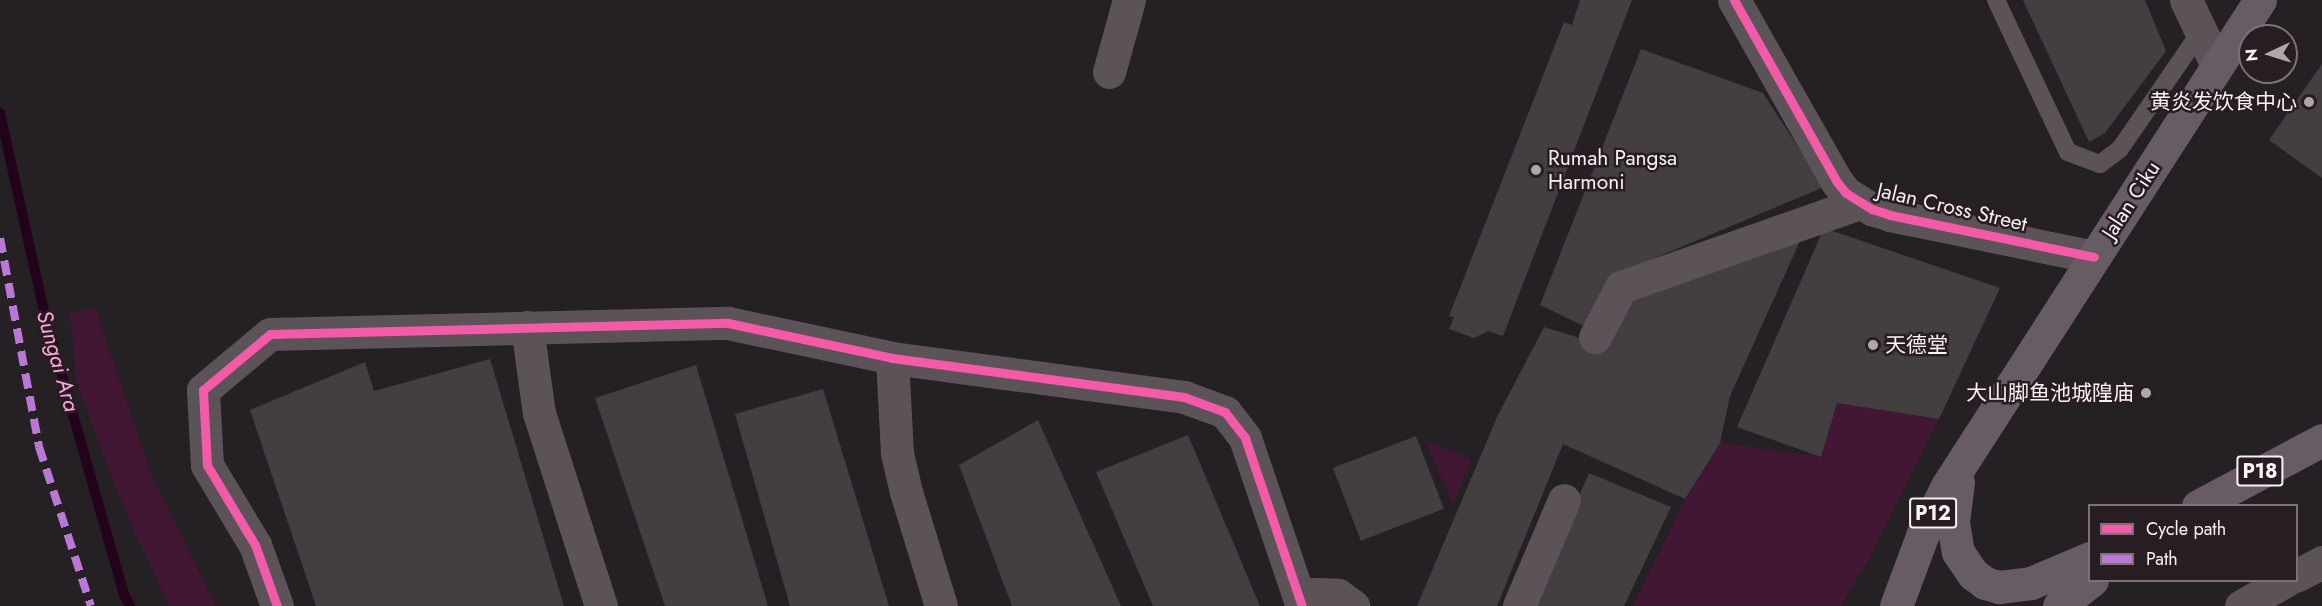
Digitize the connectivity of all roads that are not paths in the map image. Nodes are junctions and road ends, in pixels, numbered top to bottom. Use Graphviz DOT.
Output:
graph roads {
  1 [pos="1129,0"];
  2 [pos="1734,0"];
  3 [pos="1996,0"];
  4 [pos="2186,0"];
  5 [pos="2260,0"];
  6 [pos="2201,31"];
  7 [pos="2217,66"];
  8 [pos="1109,72"];
  9 [pos="1860,203"];
  10 [pos="2094,257"];
  11 [pos="527,327"];
  12 [pos="1595,337"];
  13 [pos="892,358"];
  14 [pos="2322,440"];
  15 [pos="1963,460"];
  16 [pos="1564,500"];
  17 [pos="2202,504"];
  18 [pos="2088,559"];
  19 [pos="2322,562"];
  20 [pos="2298,575"];
  21 [pos="2089,582"];
  22 [pos="2284,582"];
  23 [pos="1301,603"];
  24 [pos="277,606"];
  25 [pos="601,606"];
  26 [pos="941,606"];
  27 [pos="1353,606"];
  28 [pos="1519,606"];
  29 [pos="1896,606"];
  30 [pos="2059,606"];
  31 [pos="2241,606"];
  1 -- 8 [label="street"];
  2 -- 9 [label="street, Jalan Cross Street"];
  3 -- 6 [label="lane"];
  4 -- 6 [label="street"];
  5 -- 7 [label="main road, Jalan Ciku / P12"];
  6 -- 7 [label="street"];
  7 -- 10 [label="main road, Jalan Ciku / P12"];
  9 -- 10 [label="street, Jalan Cross Street"];
  9 -- 12 [label="street"];
  10 -- 15 [label="main road, Jalan Ciku / P12"];
  11 -- 13 [label="street"];
  11 -- 24 [label="street"];
  11 -- 25 [label="street"];
  13 -- 23 [label="street"];
  13 -- 26 [label="street"];
  14 -- 17 [label="main road, P18"];
  15 -- 18 [label="main road"];
  15 -- 29 [label="main road, P12"];
  16 -- 28 [label="street"];
  19 -- 20 [label="street"];
  21 -- 30 [label="main road"];
  22 -- 31 [label="street"];
  23 -- 27 [label="street"];
}
